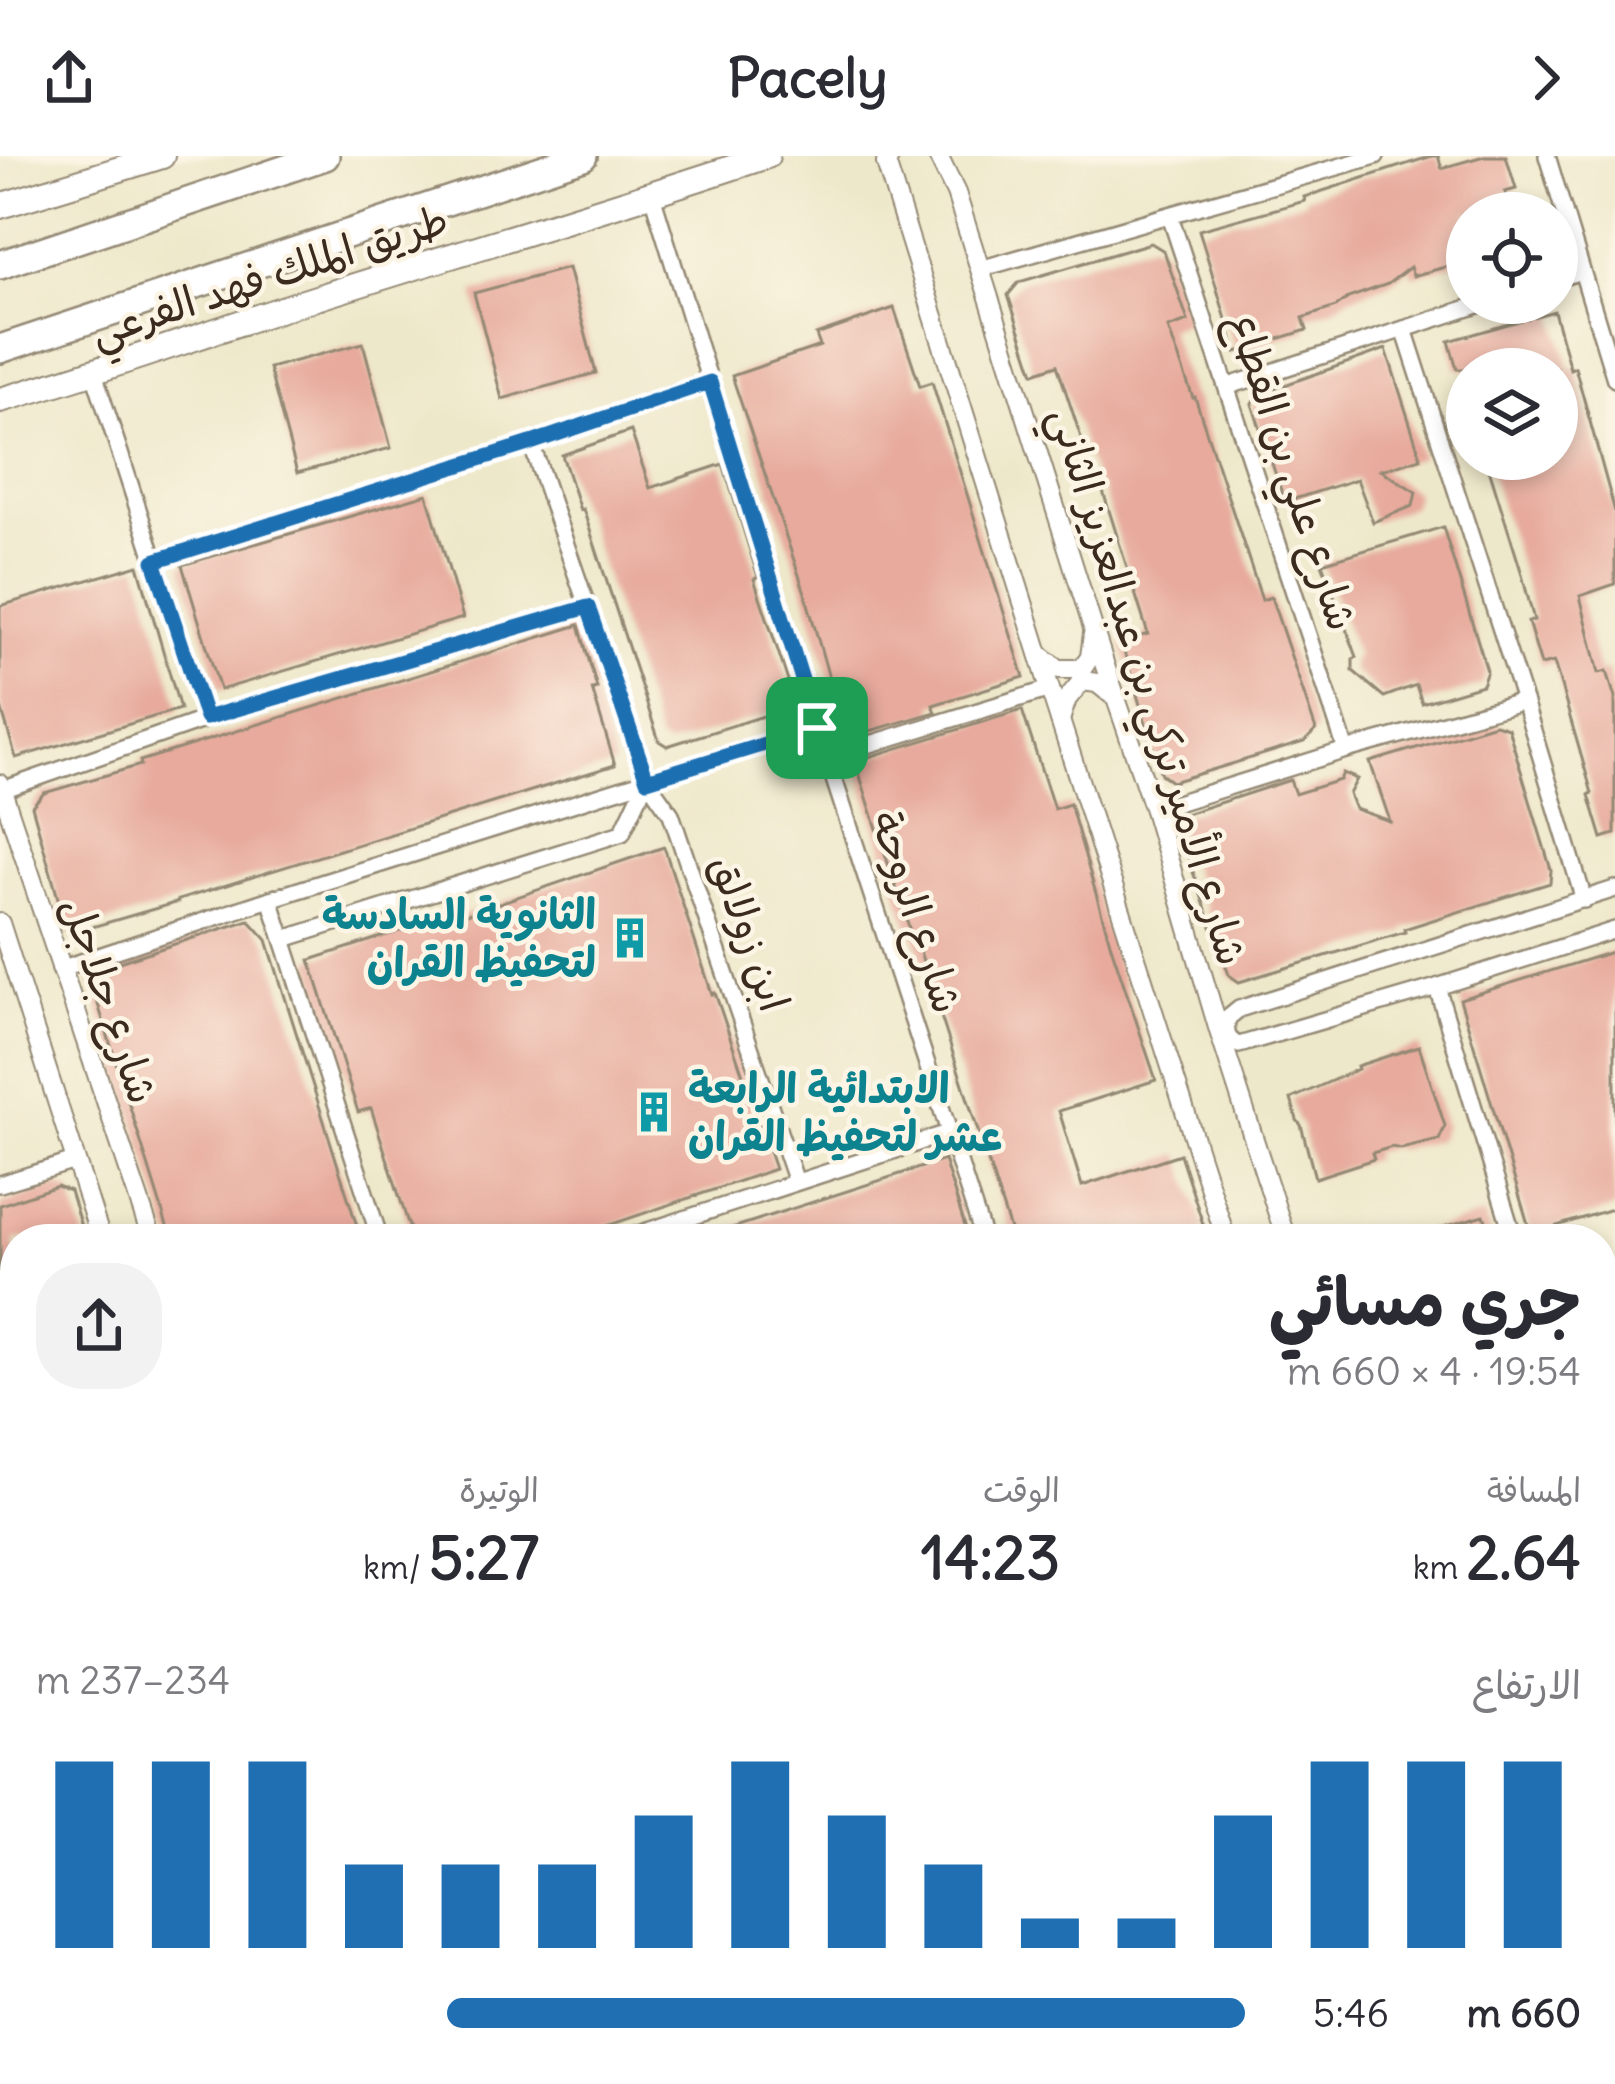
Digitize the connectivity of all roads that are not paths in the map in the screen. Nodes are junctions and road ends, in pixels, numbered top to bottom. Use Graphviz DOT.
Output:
graph roads {
  1 [pos="163,156"];
  2 [pos="325,156"];
  3 [pos="583,156"];
  4 [pos="767,156"];
  5 [pos="940,156"];
  6 [pos="1376,156"];
  7 [pos="1547,156"];
  8 [pos="886,158"];
  9 [pos="652,195"];
  10 [pos="0,206"];
  11 [pos="1170,216"];
  12 [pos="120,227"];
  13 [pos="0,247"];
  14 [pos="0,265"];
  15 [pos="980,269"];
  16 [pos="1581,271"];
  17 [pos="1578,272"];
  18 [pos="126,309"];
  19 [pos="1446,316"];
  20 [pos="1405,329"];
  21 [pos="0,349"];
  22 [pos="0,360"];
  23 [pos="94,373"];
  24 [pos="1615,379"];
  25 [pos="710,382"];
  26 [pos="1229,386"];
  27 [pos="0,400"];
  28 [pos="531,443"];
  29 [pos="154,561"];
  30 [pos="588,607"];
  31 [pos="1094,630"];
  32 [pos="1040,655"];
  33 [pos="1050,689"];
  34 [pos="1116,698"];
  35 [pos="1524,701"];
  36 [pos="206,718"];
  37 [pos="1060,720"];
  38 [pos="817,728"];
  39 [pos="1346,750"];
  40 [pos="828,757"];
  41 [pos="647,780"];
  42 [pos="1,787"];
  43 [pos="1154,810"];
  44 [pos="1615,889"];
  45 [pos="270,898"];
  46 [pos="1584,900"];
  47 [pos="0,923"];
  48 [pos="1615,930"];
  49 [pos="284,939"];
  50 [pos="60,969"];
  51 [pos="1437,987"];
  52 [pos="951,1132"];
  53 [pos="74,1161"];
  54 [pos="796,1182"];
  55 [pos="0,1184"];
  56 [pos="96,1224"];
  57 [pos="147,1224"];
  58 [pos="375,1224"];
  59 [pos="669,1224"];
  60 [pos="979,1224"];
  61 [pos="1221,1224"];
  62 [pos="1281,1224"];
  63 [pos="1509,1224"];
  1 -- 10 [label="main road"];
  2 -- 12 [label="highway"];
  3 -- 18 [label="highway"];
  4 -- 9 [label="main road, طريق الملك فهد الفرعي"];
  5 -- 15 [label="street, شارع الأمير تركي بن عبدالعزيز الثاني"];
  6 -- 11 [label="street"];
  7 -- 16 [label="street"];
  8 -- 32 [label="street"];
  9 -- 23 [label="main road, طريق الملك فهد الفرعي"];
  9 -- 25 [label="street, شارع الروحة"];
  11 -- 15 [label="street"];
  11 -- 26 [label="street, شارع علي بن القطاع"];
  12 -- 13 [label="highway"];
  12 -- 14 [label="highway"];
  15 -- 31 [label="street, شارع الأمير تركي بن عبدالعزيز الثاني"];
  16 -- 17 [label="street"];
  16 -- 24 [label="street"];
  18 -- 21 [label="highway"];
  18 -- 22 [label="highway"];
  19 -- 20 [label="street"];
  20 -- 26 [label="street"];
  20 -- 35 [label="street"];
  23 -- 27 [label="main road, طريق الملك فهد الفرعي"];
  23 -- 29 [label="street"];
  25 -- 28 [label="street"];
  25 -- 38 [label="street, شارع الروحة"];
  26 -- 39 [label="street, شارع علي بن القطاع"];
  28 -- 29 [label="street"];
  28 -- 30 [label="street, ابن زولالق"];
  29 -- 36 [label="street"];
  30 -- 36 [label="street"];
  30 -- 41 [label="street, ابن زولالق"];
  31 -- 32 [label="street"];
  31 -- 34 [label="street, شارع الأمير تركي بن عبدالعزيز الثاني"];
  32 -- 33 [label="street"];
  33 -- 37 [label="street"];
  33 -- 40 [label="street"];
  34 -- 37 [label="street"];
  34 -- 43 [label="street, شارع الأمير تركي بن عبدالعزيز الثاني"];
  35 -- 39 [label="street"];
  35 -- 46 [label="street"];
  36 -- 42 [label="street"];
  37 -- 61 [label="street"];
  38 -- 40 [label="street, شارع الروحة"];
  38 -- 41 [label="street"];
  39 -- 43 [label="street"];
  40 -- 52 [label="street, شارع الروحة"];
  41 -- 45 [label="street"];
  41 -- 49 [label="street"];
  41 -- 54 [label="street, ابن زولالق"];
  42 -- 50 [label="street, شارع جلاجل"];
  43 -- 62 [label="street, شارع الأمير تركي بن عبدالعزيز الثاني"];
  44 -- 46 [label="street"];
  45 -- 49 [label="street"];
  45 -- 50 [label="street"];
  46 -- 51 [label="street"];
  47 -- 53 [label="street, شارع جلاجل"];
  48 -- 51 [label="street"];
  49 -- 58 [label="street"];
  50 -- 57 [label="street, شارع جلاجل"];
  51 -- 63 [label="street"];
  52 -- 54 [label="street"];
  52 -- 60 [label="street, شارع الروحة"];
  53 -- 55 [label="street"];
  53 -- 56 [label="street, شارع جلاجل"];
  54 -- 59 [label="street"];
}
